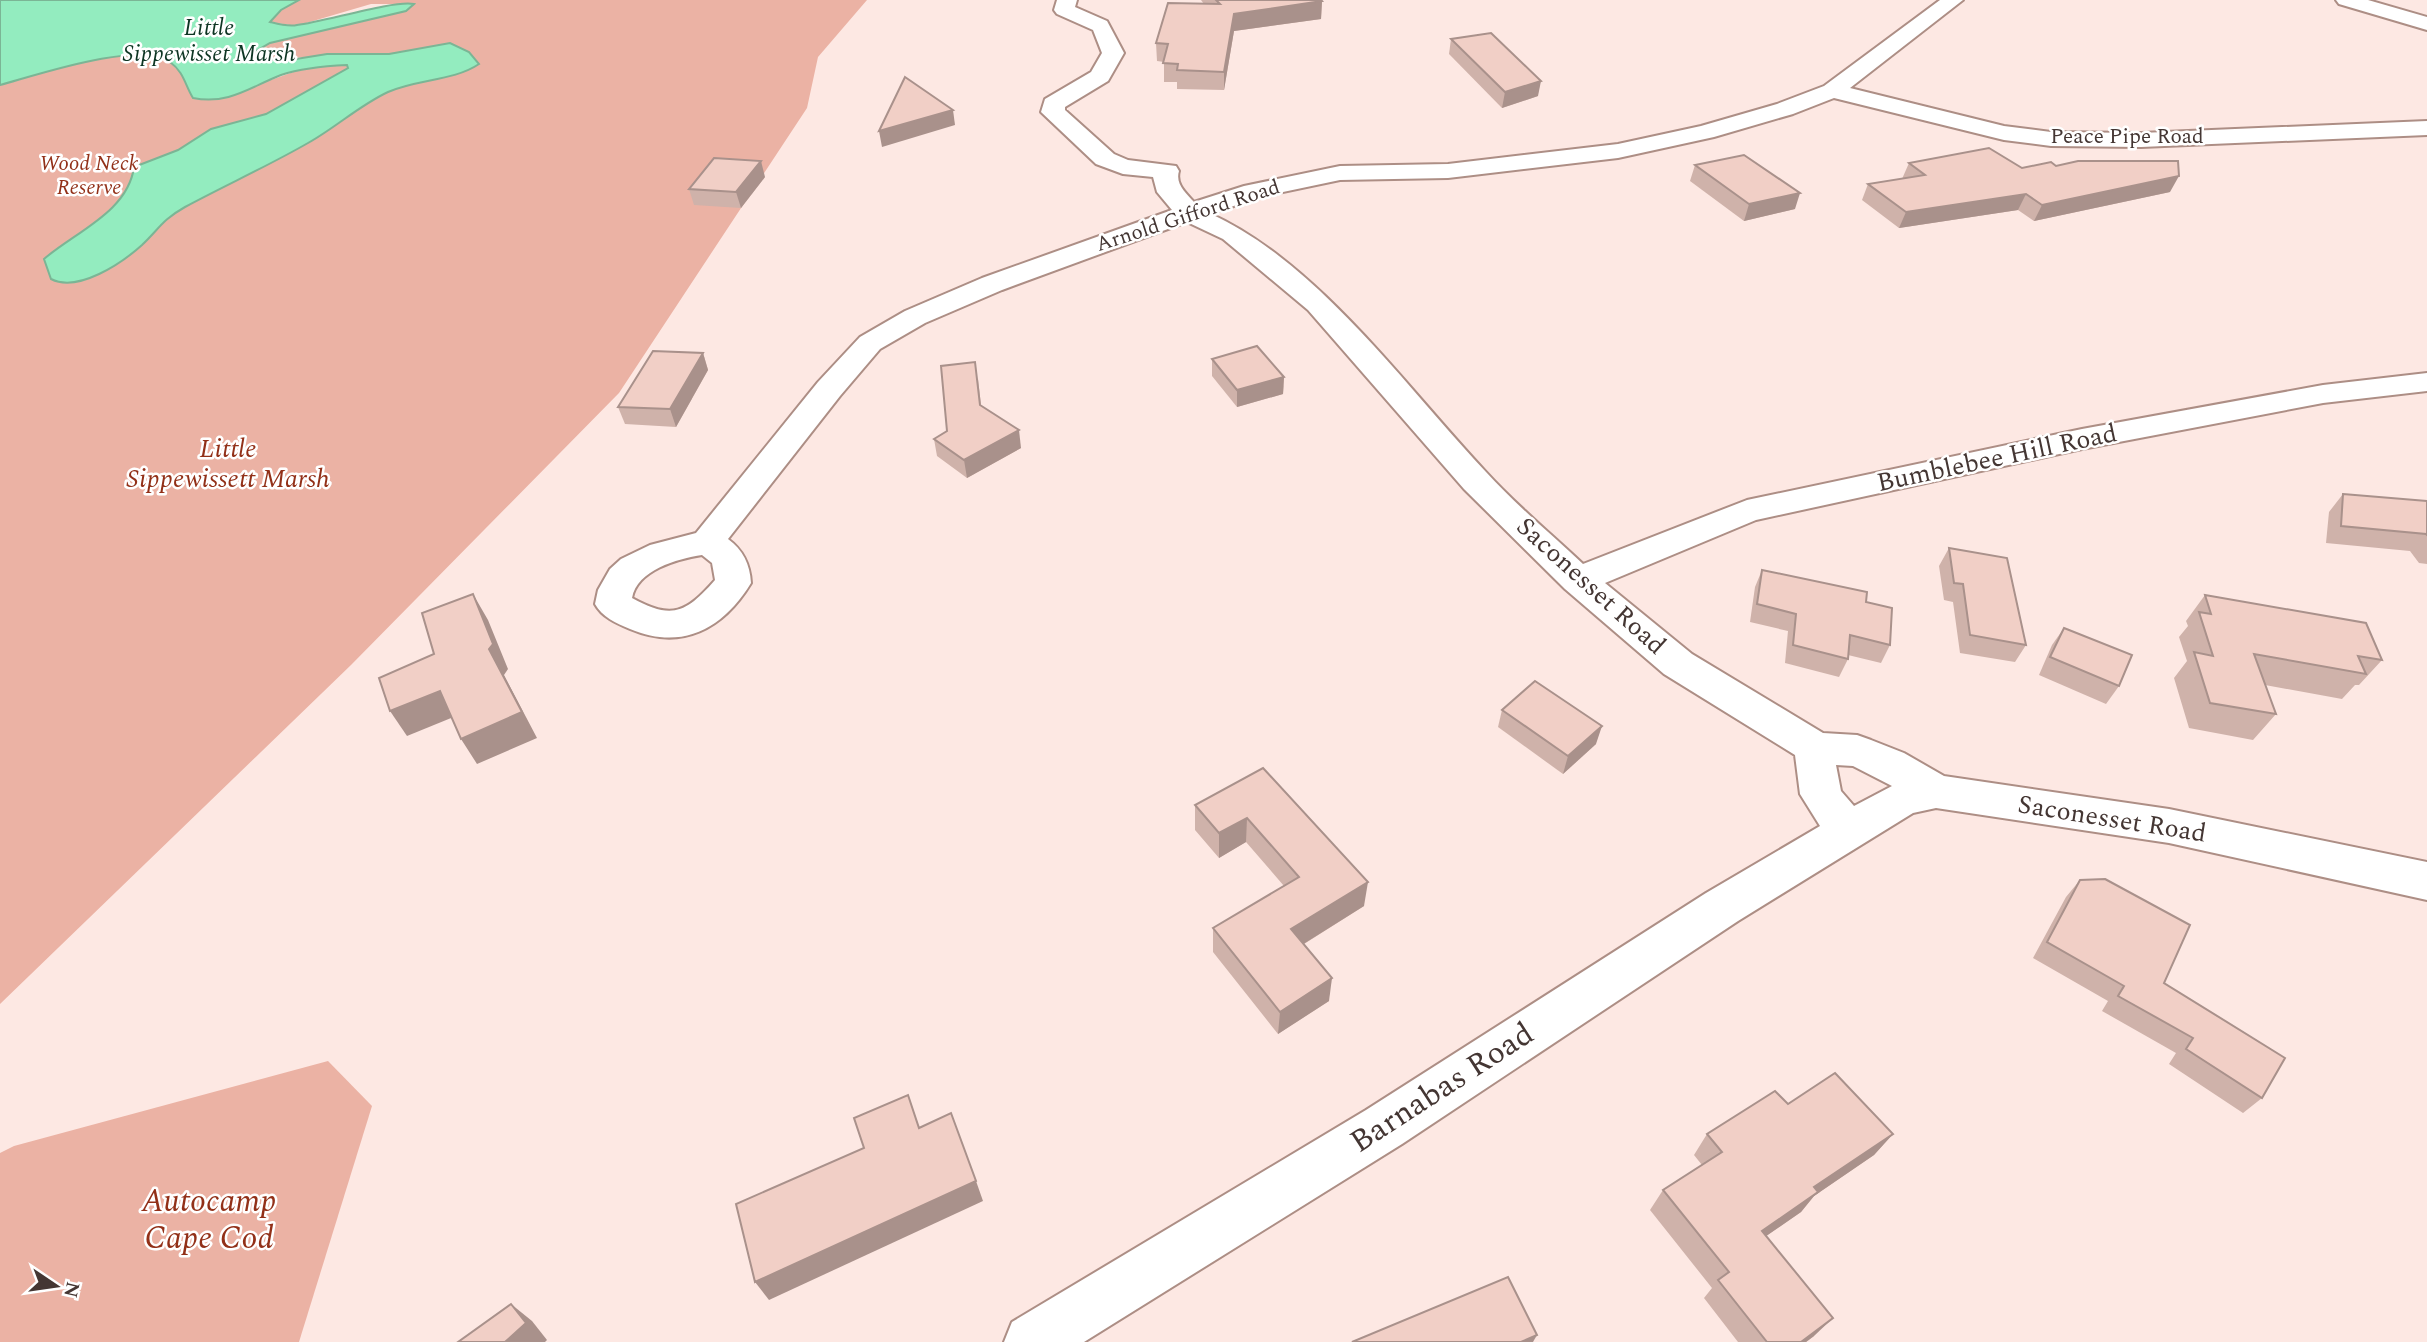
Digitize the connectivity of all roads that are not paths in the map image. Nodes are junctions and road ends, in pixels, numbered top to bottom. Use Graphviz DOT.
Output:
graph roads {
  1 [pos="1067,0"];
  2 [pos="1953,0"];
  3 [pos="2346,0"];
  4 [pos="2427,24"];
  5 [pos="1832,91"];
  6 [pos="2427,128"];
  7 [pos="1191,214"];
  8 [pos="2427,382"];
  9 [pos="707,542"];
  10 [pos="1578,580"];
  11 [pos="1815,748"];
  12 [pos="1936,791"];
  13 [pos="1849,830"];
  14 [pos="2427,881"];
  15 [pos="1032,1342"];
  1 -- 7 [label="street, Saconesset Road"];
  2 -- 5 [label="street, Arnold Gifford Road"];
  3 -- 4 [label="street"];
  5 -- 6 [label="street, Peace Pipe Road"];
  5 -- 7 [label="street, Arnold Gifford Road"];
  7 -- 9 [label="street, Arnold Gifford Road"];
  7 -- 10 [label="street, Saconesset Road"];
  8 -- 10 [label="street, Bumblebee Hill Road"];
  10 -- 11 [label="street, Saconesset Road"];
  11 -- 12 [label="street, Saconesset Road"];
  11 -- 13 [label="street"];
  12 -- 13 [label="street, Barnabas Road"];
  12 -- 14 [label="street, Saconesset Road"];
  13 -- 15 [label="street, Barnabas Road"];
}
